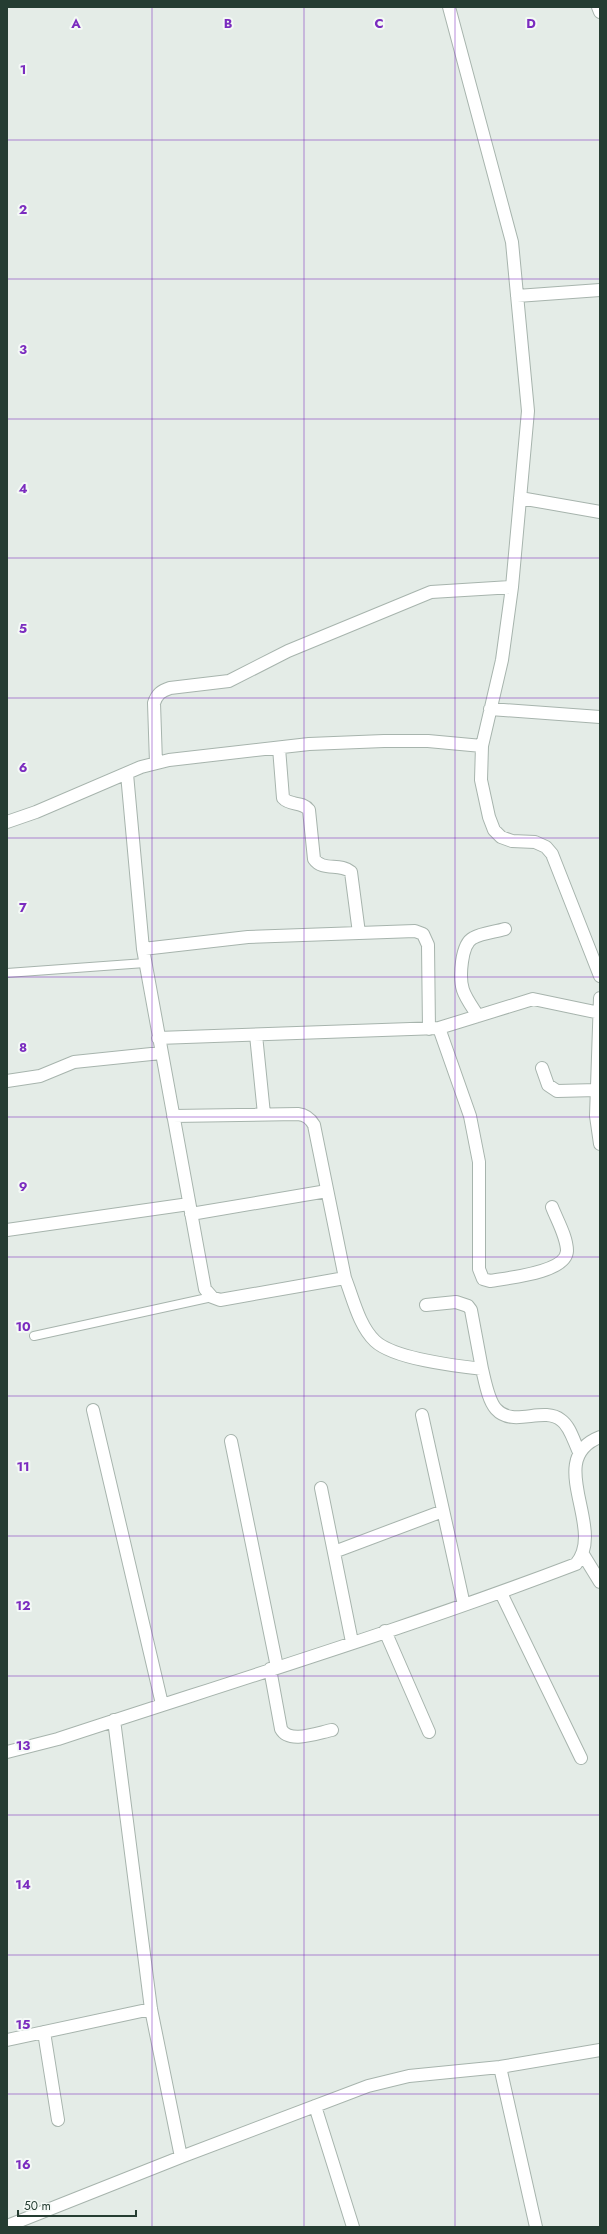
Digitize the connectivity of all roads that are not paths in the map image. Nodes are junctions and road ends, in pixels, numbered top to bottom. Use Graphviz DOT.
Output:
graph roads {
  1 [pos="449,7"];
  2 [pos="598,7"];
  3 [pos="600,12"];
  4 [pos="600,290"];
  5 [pos="517,296"];
  6 [pos="520,498"];
  7 [pos="600,512"];
  8 [pos="512,587"];
  9 [pos="490,709"];
  10 [pos="600,717"];
  11 [pos="482,746"];
  12 [pos="279,748"];
  13 [pos="156,763"];
  14 [pos="127,774"];
  15 [pos="7,822"];
  16 [pos="505,929"];
  17 [pos="359,934"];
  18 [pos="143,949"];
  19 [pos="145,962"];
  20 [pos="7,974"];
  21 [pos="600,976"];
  22 [pos="600,998"];
  23 [pos="599,1013"];
  24 [pos="478,1016"];
  25 [pos="434,1029"];
  26 [pos="256,1035"];
  27 [pos="158,1038"];
  28 [pos="161,1053"];
  29 [pos="542,1068"];
  30 [pos="7,1081"];
  31 [pos="597,1090"];
  32 [pos="264,1114"];
  33 [pos="173,1116"];
  34 [pos="600,1144"];
  35 [pos="327,1190"];
  36 [pos="552,1207"];
  37 [pos="190,1209"];
  38 [pos="7,1230"];
  39 [pos="345,1278"];
  40 [pos="212,1297"];
  41 [pos="426,1305"];
  42 [pos="34,1336"];
  43 [pos="482,1369"];
  44 [pos="93,1410"];
  45 [pos="422,1415"];
  46 [pos="600,1437"];
  47 [pos="231,1441"];
  48 [pos="579,1452"];
  49 [pos="321,1488"];
  50 [pos="444,1511"];
  51 [pos="334,1552"];
  52 [pos="584,1556"];
  53 [pos="600,1582"];
  54 [pos="500,1593"];
  55 [pos="464,1605"];
  56 [pos="385,1631"];
  57 [pos="352,1642"];
  58 [pos="273,1668"];
  59 [pos="162,1704"];
  60 [pos="114,1720"];
  61 [pos="332,1730"];
  62 [pos="429,1732"];
  63 [pos="7,1752"];
  64 [pos="581,1758"];
  65 [pos="151,2009"];
  66 [pos="44,2032"];
  67 [pos="7,2040"];
  68 [pos="600,2050"];
  69 [pos="500,2067"];
  70 [pos="315,2106"];
  71 [pos="58,2120"];
  72 [pos="181,2157"];
  73 [pos="7,2226"];
  74 [pos="352,2227"];
  75 [pos="536,2227"];
  1 -- 5 [label="street"];
  2 -- 3 [label="street"];
  4 -- 5 [label="street"];
  5 -- 6 [label="street"];
  6 -- 7 [label="street"];
  6 -- 8 [label="street"];
  8 -- 9 [label="street"];
  8 -- 13 [label="street"];
  9 -- 10 [label="street"];
  9 -- 11 [label="street"];
  11 -- 12 [label="street"];
  11 -- 21 [label="street"];
  12 -- 13 [label="street"];
  12 -- 17 [label="street"];
  13 -- 14 [label="street"];
  14 -- 15 [label="street"];
  14 -- 18 [label="street"];
  16 -- 24 [label="street"];
  17 -- 18 [label="street"];
  17 -- 25 [label="street"];
  18 -- 19 [label="street"];
  19 -- 20 [label="lane"];
  19 -- 27 [label="street"];
  22 -- 23 [label="street"];
  23 -- 24 [label="street"];
  23 -- 31 [label="street"];
  24 -- 25 [label="street"];
  25 -- 26 [label="street"];
  25 -- 36 [label="street"];
  26 -- 27 [label="street"];
  26 -- 32 [label="street"];
  27 -- 28 [label="street"];
  28 -- 30 [label="street"];
  28 -- 33 [label="street"];
  29 -- 31 [label="street"];
  31 -- 34 [label="street"];
  32 -- 33 [label="street"];
  32 -- 35 [label="street"];
  33 -- 37 [label="street"];
  35 -- 37 [label="street"];
  35 -- 39 [label="street"];
  37 -- 38 [label="street"];
  37 -- 40 [label="street"];
  39 -- 40 [label="street"];
  39 -- 43 [label="street"];
  40 -- 42 [label="lane"];
  41 -- 43 [label="street"];
  43 -- 48 [label="street"];
  44 -- 59 [label="street"];
  45 -- 50 [label="street"];
  46 -- 48 [label="street"];
  47 -- 58 [label="street"];
  48 -- 52 [label="street"];
  49 -- 51 [label="street"];
  50 -- 51 [label="street"];
  50 -- 55 [label="street"];
  51 -- 57 [label="street"];
  52 -- 53 [label="street"];
  52 -- 54 [label="street"];
  54 -- 55 [label="street"];
  54 -- 64 [label="street"];
  55 -- 56 [label="street"];
  56 -- 57 [label="street"];
  56 -- 62 [label="street"];
  57 -- 58 [label="street"];
  58 -- 59 [label="street"];
  58 -- 61 [label="street"];
  59 -- 60 [label="street"];
  60 -- 63 [label="street"];
  60 -- 65 [label="street"];
  65 -- 66 [label="street"];
  65 -- 72 [label="street"];
  66 -- 67 [label="street"];
  66 -- 71 [label="street"];
  68 -- 69 [label="street"];
  69 -- 70 [label="street"];
  69 -- 75 [label="street"];
  70 -- 72 [label="street"];
  70 -- 74 [label="street"];
  72 -- 73 [label="street"];
}
